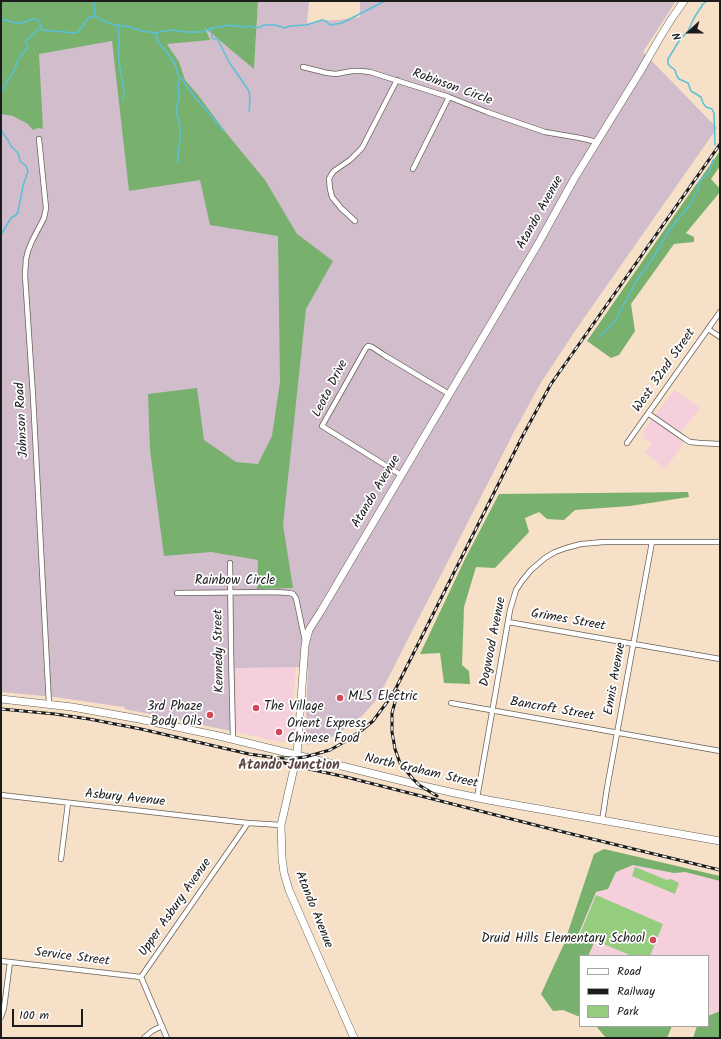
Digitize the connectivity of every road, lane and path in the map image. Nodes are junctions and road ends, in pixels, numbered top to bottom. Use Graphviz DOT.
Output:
graph roads {
  1 [pos="684,1"];
  2 [pos="303,67"];
  3 [pos="397,80"];
  4 [pos="449,97"];
  5 [pos="39,139"];
  6 [pos="597,142"];
  7 [pos="413,169"];
  8 [pos="355,221"];
  9 [pos="720,312"];
  10 [pos="708,329"];
  11 [pos="720,337"];
  12 [pos="449,394"];
  13 [pos="648,414"];
  14 [pos="627,443"];
  15 [pos="720,444"];
  16 [pos="401,475"];
  17 [pos="652,542"];
  18 [pos="720,542"];
  19 [pos="230,562"];
  20 [pos="177,593"];
  21 [pos="231,593"];
  22 [pos="508,622"];
  23 [pos="634,644"];
  24 [pos="305,645"];
  25 [pos="720,660"];
  26 [pos="1,699"];
  27 [pos="451,703"];
  28 [pos="49,704"];
  29 [pos="492,710"];
  30 [pos="618,732"];
  31 [pos="233,739"];
  32 [pos="720,750"];
  33 [pos="298,755"];
  34 [pos="1,795"];
  35 [pos="477,798"];
  36 [pos="68,803"];
  37 [pos="602,820"];
  38 [pos="248,824"];
  39 [pos="281,825"];
  40 [pos="720,842"];
  41 [pos="61,859"];
  42 [pos="1,961"];
  43 [pos="10,962"];
  44 [pos="141,977"];
  45 [pos="1,1017"];
  46 [pos="162,1026"];
  47 [pos="144,1038"];
  48 [pos="168,1038"];
  49 [pos="354,1038"];
  1 -- 6 [label="main road, Atando Avenue"];
  2 -- 3 [label="street"];
  3 -- 4 [label="street, Robinson Circle"];
  3 -- 8 [label="street, Robinson Circle"];
  4 -- 6 [label="street, Robinson Circle"];
  4 -- 7 [label="street"];
  5 -- 28 [label="street, Johnson Road"];
  6 -- 12 [label="main road, Atando Avenue"];
  9 -- 10 [label="street, West 32nd Street"];
  10 -- 11 [label="street"];
  10 -- 13 [label="street, West 32nd Street"];
  12 -- 16 [label="main road, Atando Avenue"];
  12 -- 16 [label="street, Leota Drive"];
  13 -- 14 [label="street, West 32nd Street"];
  13 -- 15 [label="street"];
  16 -- 24 [label="main road, Atando Avenue"];
  17 -- 18 [label="street, Dogwood Avenue"];
  17 -- 22 [label="street, Dogwood Avenue"];
  17 -- 23 [label="street, Ennis Avenue"];
  19 -- 21 [label="street, Kennedy Street"];
  20 -- 21 [label="street, Rainbow Circle"];
  21 -- 24 [label="street, Rainbow Circle"];
  21 -- 31 [label="street, Kennedy Street"];
  22 -- 23 [label="street, Grimes Street"];
  22 -- 29 [label="street, Dogwood Avenue"];
  23 -- 25 [label="street, Grimes Street"];
  23 -- 30 [label="street, Ennis Avenue"];
  24 -- 33 [label="main road, Atando Avenue"];
  26 -- 28 [label="main road, North Graham Street"];
  27 -- 29 [label="street, Bancroft Street"];
  28 -- 31 [label="main road, North Graham Street"];
  29 -- 30 [label="street, Bancroft Street"];
  29 -- 35 [label="street, Dogwood Avenue"];
  30 -- 32 [label="street, Bancroft Street"];
  30 -- 37 [label="street, Ennis Avenue"];
  31 -- 33 [label="main road, North Graham Street"];
  33 -- 35 [label="main road, North Graham Street"];
  33 -- 39 [label="main road, Atando Avenue"];
  34 -- 36 [label="street, Asbury Avenue"];
  35 -- 37 [label="main road, North Graham Street"];
  36 -- 38 [label="street, Asbury Avenue"];
  36 -- 41 [label="street"];
  37 -- 40 [label="main road, North Graham Street"];
  38 -- 39 [label="street"];
  38 -- 44 [label="street, Upper Asbury Avenue"];
  39 -- 49 [label="main road, Atando Avenue"];
  42 -- 43 [label="street, Service Street"];
  43 -- 44 [label="street, Service Street"];
  43 -- 45 [label="street"];
  44 -- 46 [label="street, Upper Asbury Avenue"];
  46 -- 47 [label="street"];
  46 -- 48 [label="street, Upper Asbury Avenue"];
}
